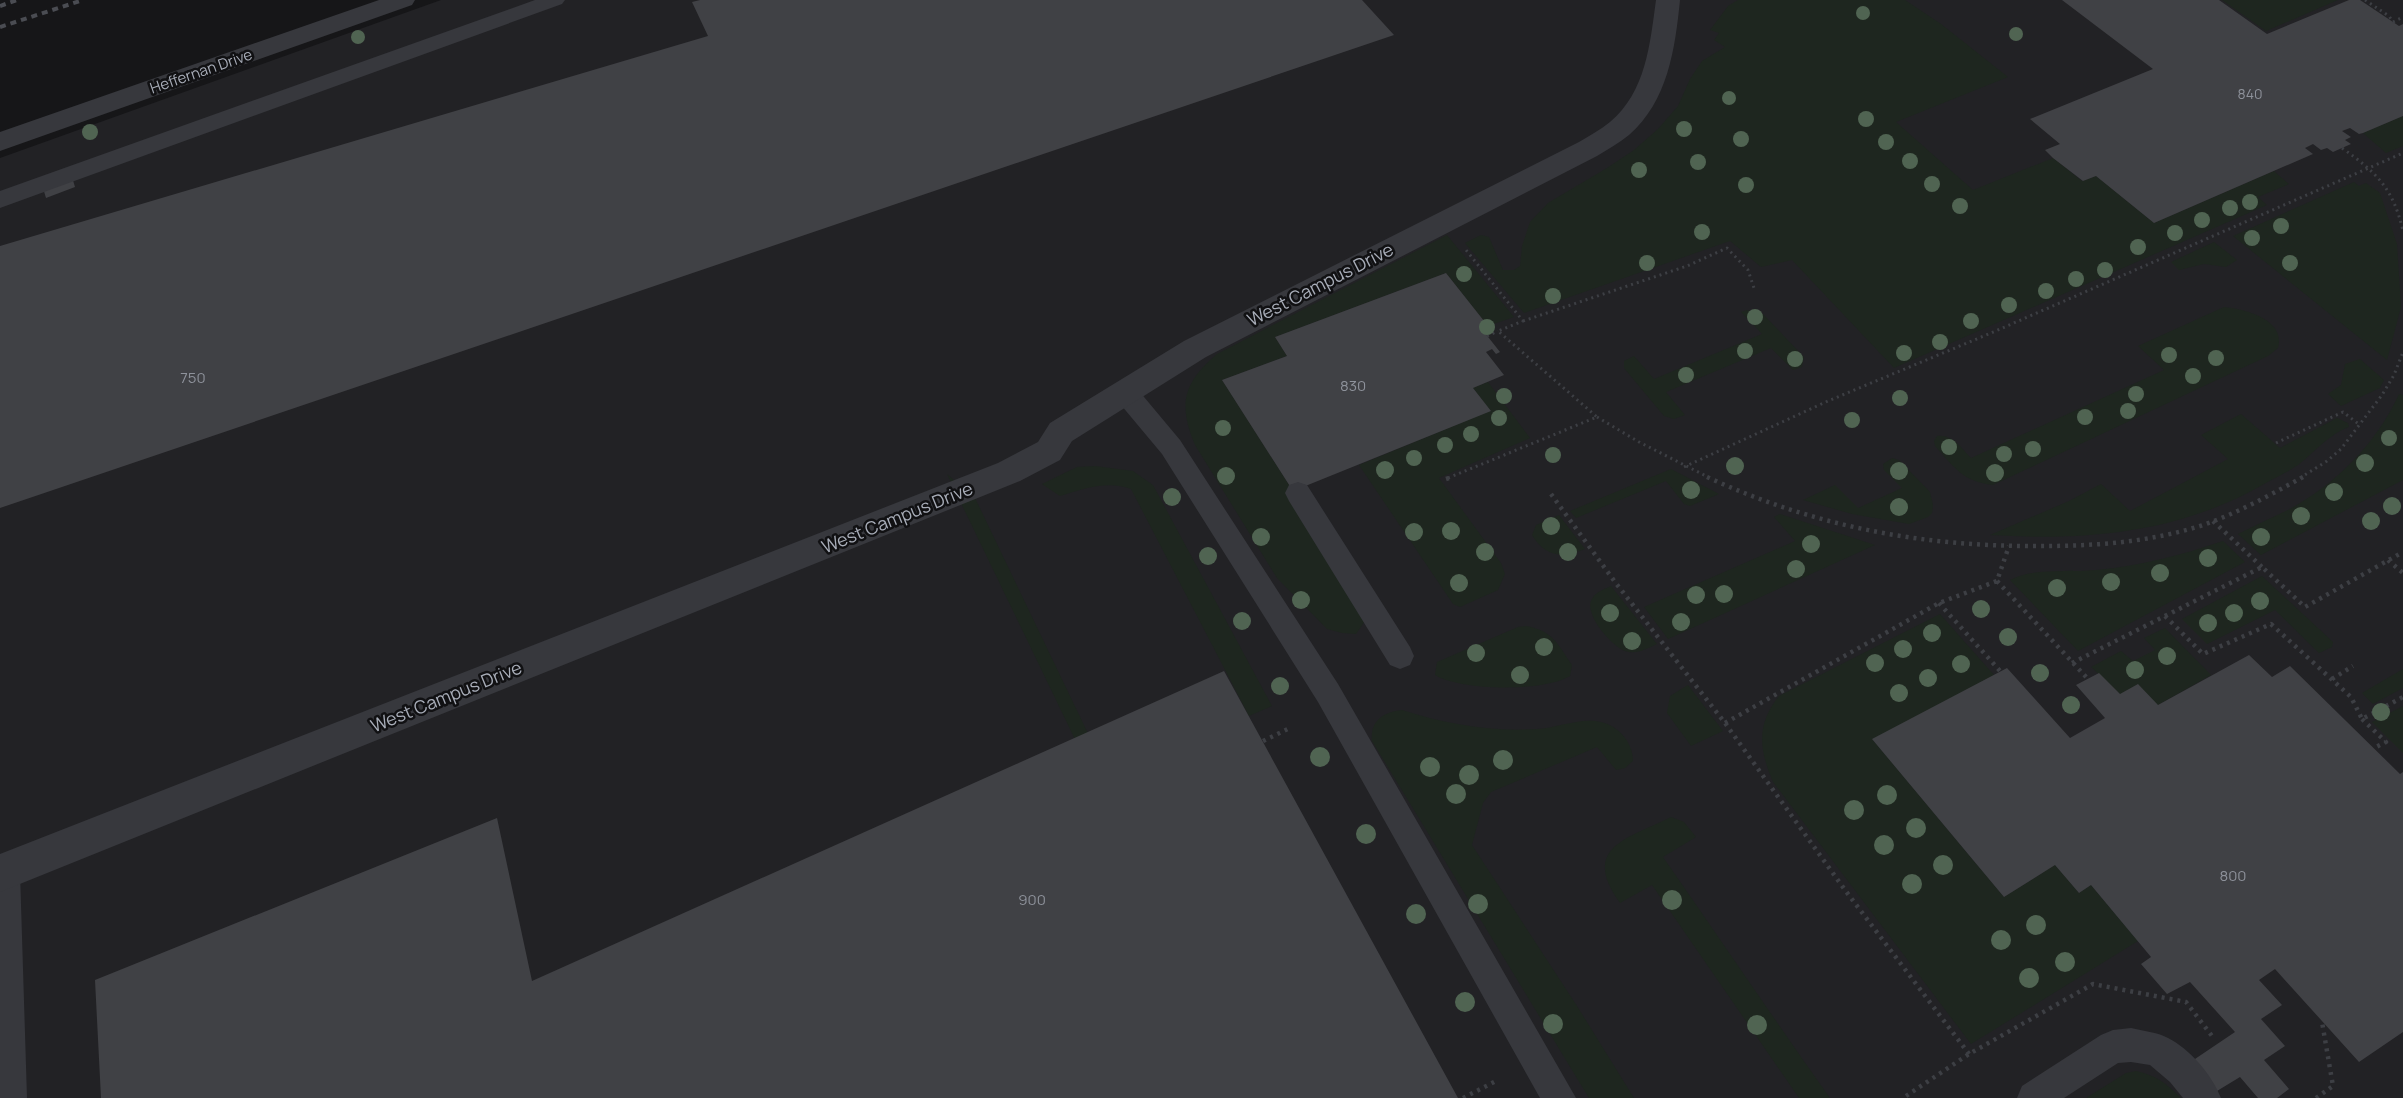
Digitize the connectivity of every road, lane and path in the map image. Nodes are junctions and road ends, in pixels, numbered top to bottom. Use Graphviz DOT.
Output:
graph roads {
  1 [pos="403,0"];
  2 [pos="555,0"];
  3 [pos="1668,0"];
  4 [pos="2365,0"];
  5 [pos="2403,17"];
  6 [pos="0,142"];
  7 [pos="2342,148"];
  8 [pos="2403,153"];
  9 [pos="2368,167"];
  10 [pos="0,200"];
  11 [pos="2403,231"];
  12 [pos="1465,249"];
  13 [pos="1755,291"];
  14 [pos="1523,321"];
  15 [pos="1498,331"];
  16 [pos="1487,336"];
  17 [pos="2403,352"];
  18 [pos="1125,392"];
  19 [pos="1597,417"];
  20 [pos="2360,425"];
  21 [pos="2276,443"];
  22 [pos="1684,467"];
  23 [pos="1446,479"];
  24 [pos="1298,493"];
  25 [pos="1551,494"];
  26 [pos="2213,521"];
  27 [pos="2009,546"];
  28 [pos="2403,552"];
  29 [pos="2388,560"];
  30 [pos="2262,567"];
  31 [pos="2403,573"];
  32 [pos="1996,581"];
  33 [pos="1939,603"];
  34 [pos="2165,616"];
  35 [pos="1400,656"];
  36 [pos="2072,663"];
  37 [pos="2353,666"];
  38 [pos="2001,672"];
  39 [pos="2087,678"];
  40 [pos="2332,679"];
  41 [pos="2403,697"];
  42 [pos="2362,719"];
  43 [pos="1725,723"];
  44 [pos="1290,728"];
  45 [pos="1263,741"];
  46 [pos="2374,748"];
  47 [pos="2,872"];
  48 [pos="2322,1022"];
  49 [pos="2212,1036"];
  50 [pos="1970,1054"];
  51 [pos="1498,1080"];
  52 [pos="1906,1096"];
  53 [pos="10,1098"];
  54 [pos="1463,1098"];
  55 [pos="1559,1098"];
  56 [pos="2034,1098"];
  57 [pos="2204,1098"];
  58 [pos="2316,1098"];
  1 -- 6 [label="street, Heffernan Drive"];
  2 -- 10 [label="lane"];
  3 -- 18 [label="street, West Campus Drive"];
  4 -- 5 [label="path"];
  7 -- 9 [label="path"];
  8 -- 9 [label="path"];
  9 -- 11 [label="path"];
  9 -- 22 [label="path"];
  12 -- 14 [label="path"];
  13 -- 14 [label="path"];
  14 -- 15 [label="path"];
  15 -- 16 [label="path"];
  15 -- 19 [label="path"];
  17 -- 20 [label="path"];
  18 -- 47 [label="street, West Campus Drive"];
  18 -- 55 [label="lane"];
  19 -- 22 [label="path"];
  19 -- 23 [label="path"];
  20 -- 21 [label="path"];
  20 -- 26 [label="path"];
  22 -- 27 [label="path"];
  24 -- 35 [label="lane"];
  25 -- 43 [label="path"];
  26 -- 27 [label="path"];
  26 -- 30 [label="path"];
  27 -- 32 [label="path"];
  28 -- 29 [label="path"];
  29 -- 30 [label="path"];
  29 -- 31 [label="path"];
  30 -- 34 [label="path"];
  32 -- 33 [label="path"];
  32 -- 36 [label="path"];
  33 -- 38 [label="path"];
  33 -- 43 [label="path"];
  34 -- 36 [label="path"];
  34 -- 40 [label="path"];
  36 -- 39 [label="path"];
  37 -- 40 [label="path"];
  40 -- 42 [label="path"];
  41 -- 42 [label="path"];
  42 -- 46 [label="path"];
  43 -- 50 [label="path"];
  44 -- 45 [label="path"];
  47 -- 53 [label="lane"];
  48 -- 58 [label="path"];
  49 -- 50 [label="path"];
  50 -- 52 [label="path"];
  51 -- 54 [label="path"];
  56 -- 57 [label="lane"];
}
